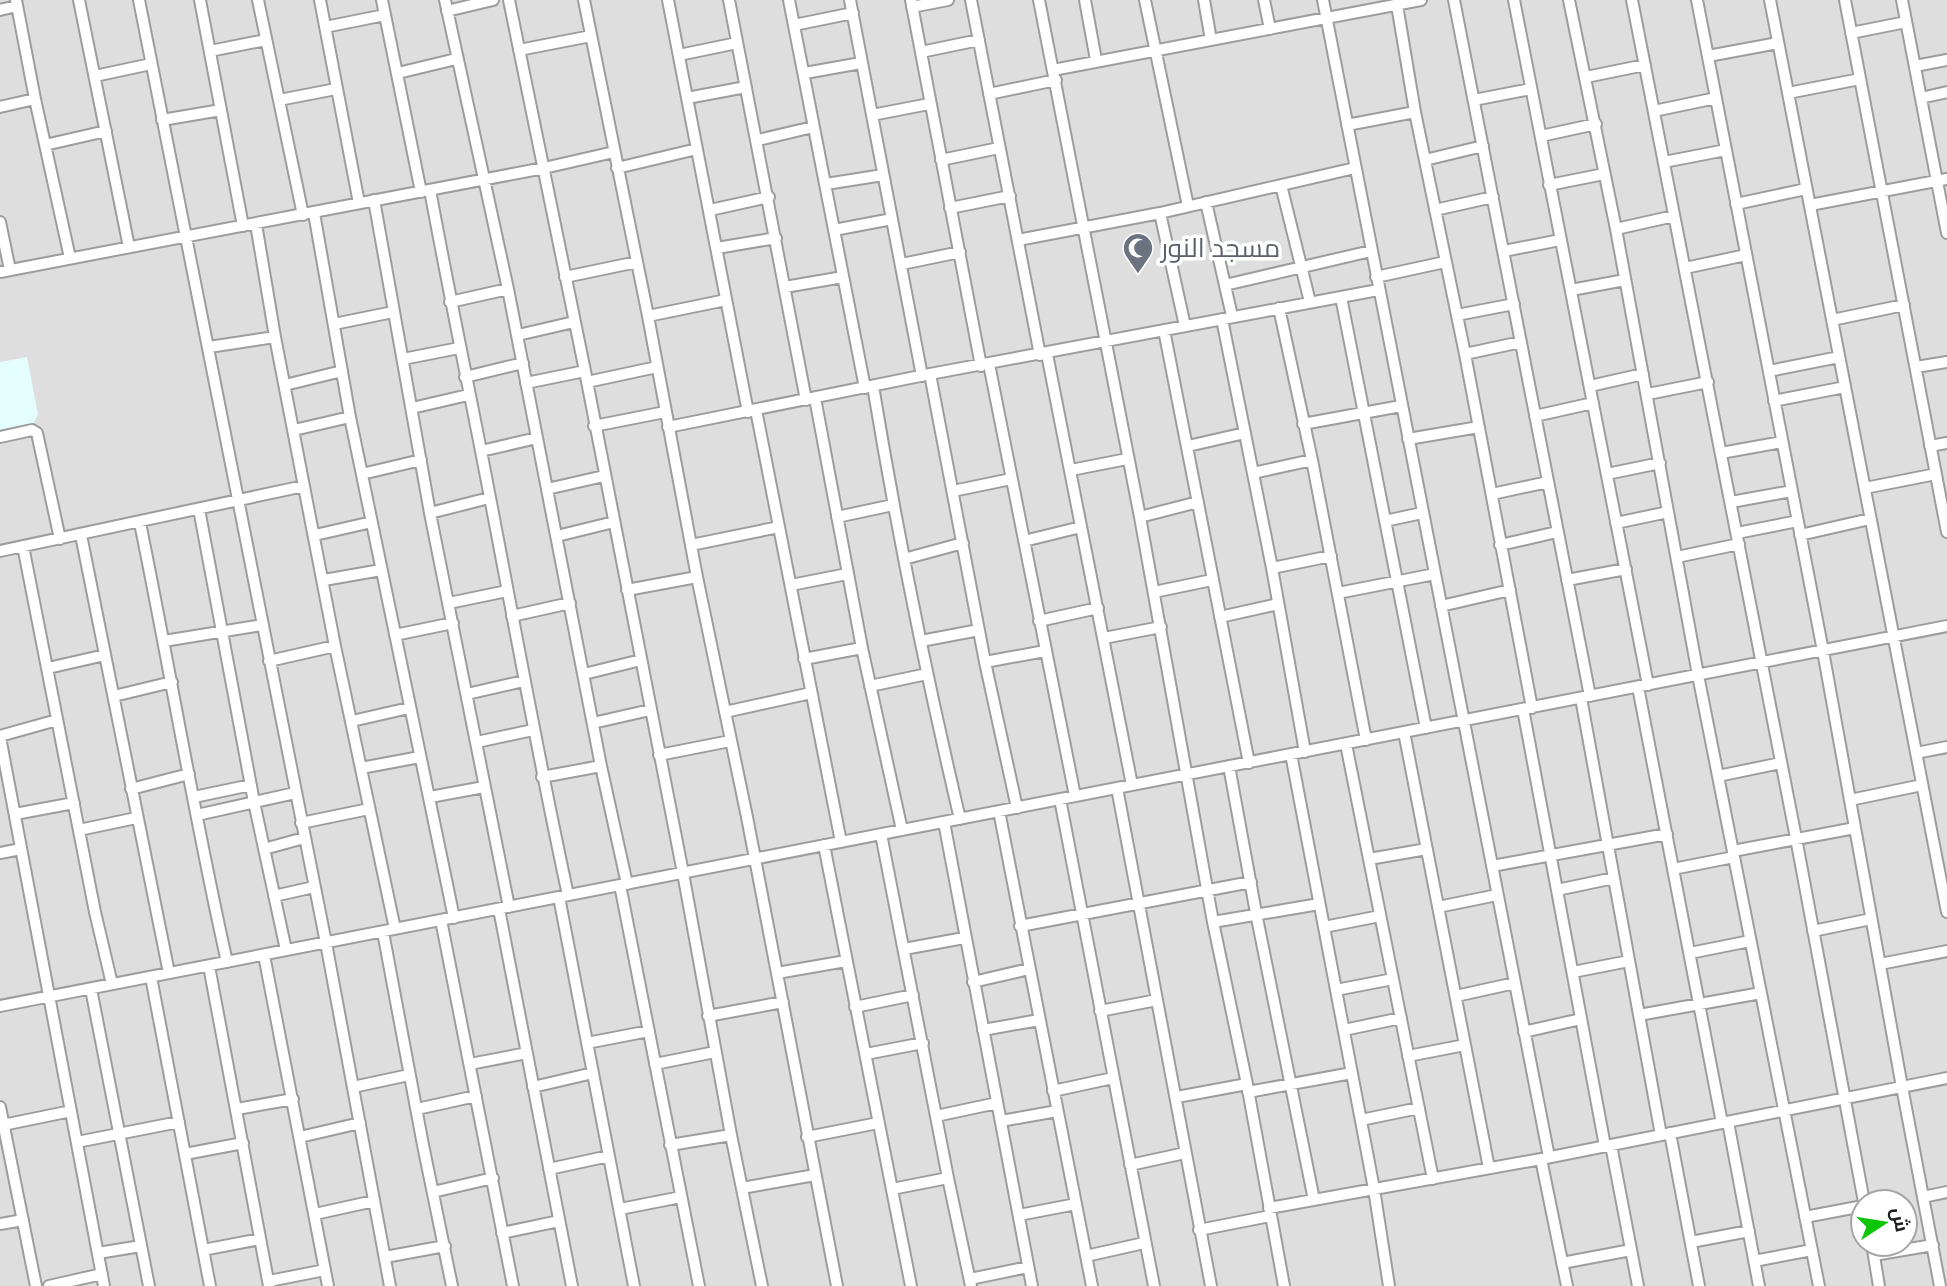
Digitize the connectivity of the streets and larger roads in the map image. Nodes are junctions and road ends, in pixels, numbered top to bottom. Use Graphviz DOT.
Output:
graph roads {
  1 [pos="79,0"];
  2 [pos="139,0"];
  3 [pos="200,0"];
  4 [pos="258,0"];
  5 [pos="320,0"];
  6 [pos="382,0"];
  7 [pos="493,0"];
  8 [pos="509,0"];
  9 [pos="587,0"];
  10 [pos="668,0"];
  11 [pos="729,0"];
  12 [pos="789,0"];
  13 [pos="850,0"];
  14 [pos="948,0"];
  15 [pos="971,0"];
  16 [pos="1039,0"];
  17 [pos="1086,0"];
  18 [pos="1145,0"];
  19 [pos="1204,0"];
  20 [pos="1265,0"];
  21 [pos="1323,0"];
  22 [pos="1421,0"];
  23 [pos="1454,0"];
  24 [pos="1514,0"];
  25 [pos="1569,0"];
  26 [pos="1632,0"];
  27 [pos="1697,0"];
  28 [pos="1770,0"];
  29 [pos="1845,0"];
  30 [pos="1902,0"];
  31 [pos="17,3"];
  32 [pos="912,4"];
  33 [pos="1389,4"];
  34 [pos="446,6"];
  35 [pos="0,10"];
  36 [pos="853,13"];
  37 [pos="385,15"];
  38 [pos="1326,19"];
  39 [pos="1906,22"];
  40 [pos="794,25"];
  41 [pos="326,27"];
  42 [pos="1270,29"];
  43 [pos="1851,33"];
  44 [pos="591,36"];
  45 [pos="266,40"];
  46 [pos="979,40"];
  47 [pos="1211,40"];
  48 [pos="737,43"];
  49 [pos="1778,43"];
  50 [pos="519,50"];
  51 [pos="1155,50"];
  52 [pos="210,51"];
  53 [pos="920,52"];
  54 [pos="680,55"];
  55 [pos="1708,56"];
  56 [pos="456,59"];
  57 [pos="1096,60"];
  58 [pos="1947,60"];
  59 [pos="861,63"];
  60 [pos="151,64"];
  61 [pos="1645,65"];
  62 [pos="1915,66"];
  63 [pos="398,73"];
  64 [pos="804,73"];
  65 [pos="1054,75"];
  66 [pos="95,76"];
  67 [pos="1586,77"];
  68 [pos="1860,79"];
  69 [pos="746,87"];
  70 [pos="336,89"];
  71 [pos="1531,89"];
  72 [pos="1947,92"];
  73 [pos="1788,93"];
  74 [pos="989,94"];
  75 [pos="1716,97"];
  76 [pos="687,98"];
  77 [pos="1921,98"];
  78 [pos="34,99"];
  79 [pos="279,100"];
  80 [pos="1474,100"];
  81 [pos="929,104"];
  82 [pos="0,107"];
  83 [pos="221,110"];
  84 [pos="1654,111"];
  85 [pos="1415,112"];
  86 [pos="872,115"];
  87 [pos="162,120"];
  88 [pos="1596,124"];
  89 [pos="1347,125"];
  90 [pos="813,127"];
  91 [pos="106,131"];
  92 [pos="1541,136"];
  93 [pos="758,140"];
  94 [pos="45,145"];
  95 [pos="1483,146"];
  96 [pos="999,148"];
  97 [pos="697,149"];
  98 [pos="1726,150"];
  99 [pos="614,152"];
  100 [pos="941,160"];
  101 [pos="1425,160"];
  102 [pos="1664,162"];
  103 [pos="617,168"];
  104 [pos="1355,168"];
  105 [pos="544,169"];
  106 [pos="1604,174"];
  107 [pos="883,175"];
  108 [pos="485,180"];
  109 [pos="1942,180"];
  110 [pos="826,184"];
  111 [pos="1281,185"];
  112 [pos="1549,185"];
  113 [pos="1806,189"];
  114 [pos="426,191"];
  115 [pos="1882,191"];
  116 [pos="1010,196"];
  117 [pos="769,197"];
  118 [pos="1493,197"];
  119 [pos="374,200"];
  120 [pos="1206,202"];
  121 [pos="359,203"];
  122 [pos="1736,204"];
  123 [pos="1810,205"];
  124 [pos="1188,206"];
  125 [pos="950,208"];
  126 [pos="710,210"];
  127 [pos="1435,210"];
  128 [pos="1160,213"];
  129 [pos="309,214"];
  130 [pos="1674,216"];
  131 [pos="892,219"];
  132 [pos="0,222"];
  133 [pos="256,224"];
  134 [pos="243,226"];
  135 [pos="1083,229"];
  136 [pos="1616,229"];
  137 [pos="834,230"];
  138 [pos="1947,233"];
  139 [pos="184,237"];
  140 [pos="776,238"];
  141 [pos="1018,240"];
  142 [pos="1560,240"];
  143 [pos="129,247"];
  144 [pos="717,248"];
  145 [pos="1371,251"];
  146 [pos="1504,251"];
  147 [pos="960,252"];
  148 [pos="1746,255"];
  149 [pos="70,258"];
  150 [pos="637,262"];
  151 [pos="1445,262"];
  152 [pos="902,264"];
  153 [pos="1301,267"];
  154 [pos="1685,268"];
  155 [pos="5,271"];
  156 [pos="565,277"];
  157 [pos="843,277"];
  158 [pos="1376,277"];
  159 [pos="1625,279"];
  160 [pos="1225,285"];
  161 [pos="785,287"];
  162 [pos="508,289"];
  163 [pos="1378,290"];
  164 [pos="1571,290"];
  165 [pos="1341,297"];
  166 [pos="726,300"];
  167 [pos="450,302"];
  168 [pos="1310,302"];
  169 [pos="1514,304"];
  170 [pos="1903,305"];
  171 [pos="1279,308"];
  172 [pos="393,312"];
  173 [pos="1457,315"];
  174 [pos="648,317"];
  175 [pos="1227,318"];
  176 [pos="1832,320"];
  177 [pos="574,322"];
  178 [pos="334,324"];
  179 [pos="1185,326"];
  180 [pos="1164,330"];
  181 [pos="518,334"];
  182 [pos="275,337"];
  183 [pos="1104,342"];
  184 [pos="1521,342"];
  185 [pos="209,347"];
  186 [pos="458,348"];
  187 [pos="1044,354"];
  188 [pos="1465,354"];
  189 [pos="1839,357"];
  190 [pos="403,359"];
  191 [pos="1947,362"];
  192 [pos="523,363"];
  193 [pos="985,365"];
  194 [pos="657,367"];
  195 [pos="1916,368"];
  196 [pos="342,371"];
  197 [pos="1769,371"];
  198 [pos="1643,374"];
  199 [pos="926,375"];
  200 [pos="586,376"];
  201 [pos="465,377"];
  202 [pos="1708,382"];
  203 [pos="527,383"];
  204 [pos="285,385"];
  205 [pos="1590,386"];
  206 [pos="869,387"];
  207 [pos="1845,387"];
  208 [pos="1648,394"];
  209 [pos="468,395"];
  210 [pos="811,399"];
  211 [pos="1774,401"];
  212 [pos="1593,403"];
  213 [pos="1401,406"];
  214 [pos="412,408"];
  215 [pos="752,411"];
  216 [pos="665,412"];
  217 [pos="1363,412"];
  218 [pos="1535,416"];
  219 [pos="350,417"];
  220 [pos="1303,424"];
  221 [pos="594,426"];
  222 [pos="668,427"];
  223 [pos="1479,427"];
  224 [pos="294,430"];
  225 [pos="1245,433"];
  226 [pos="0,437"];
  227 [pos="537,439"];
  228 [pos="1408,439"];
  229 [pos="1782,442"];
  230 [pos="1947,443"];
  231 [pos="1188,446"];
  232 [pos="1930,446"];
  233 [pos="481,451"];
  234 [pos="1721,453"];
  235 [pos="1128,459"];
  236 [pos="421,460"];
  237 [pos="1312,460"];
  238 [pos="1660,463"];
  239 [pos="1071,470"];
  240 [pos="1253,473"];
  241 [pos="362,474"];
  242 [pos="1607,474"];
  243 [pos="1936,474"];
  244 [pos="604,476"];
  245 [pos="1011,479"];
  246 [pos="1548,482"];
  247 [pos="304,486"];
  248 [pos="1865,488"];
  249 [pos="547,489"];
  250 [pos="953,491"];
  251 [pos="1792,491"];
  252 [pos="1492,494"];
  253 [pos="489,498"];
  254 [pos="237,500"];
  255 [pos="1198,502"];
  256 [pos="1731,502"];
  257 [pos="893,505"];
  258 [pos="199,509"];
  259 [pos="1668,512"];
  260 [pos="430,513"];
  261 [pos="1422,513"];
  262 [pos="837,517"];
  263 [pos="1140,517"];
  264 [pos="1870,519"];
  265 [pos="1385,521"];
  266 [pos="1798,521"];
  267 [pos="372,522"];
  268 [pos="614,522"];
  269 [pos="140,523"];
  270 [pos="1616,523"];
  271 [pos="779,527"];
  272 [pos="1082,527"];
  273 [pos="1557,532"];
  274 [pos="1947,532"];
  275 [pos="81,535"];
  276 [pos="315,535"];
  277 [pos="1800,535"];
  278 [pos="557,536"];
  279 [pos="1738,538"];
  280 [pos="60,539"];
  281 [pos="1024,541"];
  282 [pos="963,543"];
  283 [pos="691,545"];
  284 [pos="1500,545"];
  285 [pos="23,547"];
  286 [pos="0,551"];
  287 [pos="1331,556"];
  288 [pos="1677,557"];
  289 [pos="904,559"];
  290 [pos="1272,568"];
  291 [pos="1626,569"];
  292 [pos="381,570"];
  293 [pos="847,574"];
  294 [pos="1435,574"];
  295 [pos="697,577"];
  296 [pos="324,580"];
  297 [pos="1212,580"];
  298 [pos="1567,580"];
  299 [pos="1398,582"];
  300 [pos="791,585"];
  301 [pos="627,590"];
  302 [pos="1510,590"];
  303 [pos="507,591"];
  304 [pos="1154,592"];
  305 [pos="1338,593"];
  306 [pos="449,603"];
  307 [pos="570,603"];
  308 [pos="1278,604"];
  309 [pos="1441,606"];
  310 [pos="1098,608"];
  311 [pos="512,616"];
  312 [pos="1220,617"];
  313 [pos="1039,621"];
  314 [pos="453,623"];
  315 [pos="262,625"];
  316 [pos="1947,626"];
  317 [pos="1161,628"];
  318 [pos="979,630"];
  319 [pos="222,631"];
  320 [pos="396,635"];
  321 [pos="1893,637"];
  322 [pos="1104,638"];
  323 [pos="164,641"];
  324 [pos="921,641"];
  325 [pos="335,646"];
  326 [pos="862,648"];
  327 [pos="1045,651"];
  328 [pos="1823,651"];
  329 [pos="105,655"];
  330 [pos="804,659"];
  331 [pos="641,660"];
  332 [pos="269,661"];
  333 [pos="985,662"];
  334 [pos="1762,662"];
  335 [pos="48,668"];
  336 [pos="584,674"];
  337 [pos="927,674"];
  338 [pos="1698,675"];
  339 [pos="524,681"];
  340 [pos="172,682"];
  341 [pos="870,686"];
  342 [pos="1643,686"];
  343 [pos="811,693"];
  344 [pos="467,694"];
  345 [pos="114,696"];
  346 [pos="1585,697"];
  347 [pos="409,708"];
  348 [pos="1527,708"];
  349 [pos="650,709"];
  350 [pos="725,712"];
  351 [pos="57,720"];
  352 [pos="1464,721"];
  353 [pos="352,722"];
  354 [pos="593,723"];
  355 [pos="1426,728"];
  356 [pos="533,730"];
  357 [pos="1404,732"];
  358 [pos="0,736"];
  359 [pos="1366,740"];
  360 [pos="730,741"];
  361 [pos="477,742"];
  362 [pos="1346,744"];
  363 [pos="1947,747"];
  364 [pos="1305,752"];
  365 [pos="1916,753"];
  366 [pos="1291,754"];
  367 [pos="659,755"];
  368 [pos="420,757"];
  369 [pos="1249,763"];
  370 [pos="1781,763"];
  371 [pos="601,766"];
  372 [pos="1230,766"];
  373 [pos="361,768"];
  374 [pos="189,774"];
  375 [pos="1187,775"];
  376 [pos="1718,776"];
  377 [pos="542,777"];
  378 [pos="251,785"];
  379 [pos="1132,785"];
  380 [pos="1922,785"];
  381 [pos="484,787"];
  382 [pos="1117,788"];
  383 [pos="131,789"];
  384 [pos="295,793"];
  385 [pos="1075,796"];
  386 [pos="194,797"];
  387 [pos="430,797"];
  388 [pos="1060,799"];
  389 [pos="1850,800"];
  390 [pos="254,802"];
  391 [pos="74,803"];
  392 [pos="1017,808"];
  393 [pos="369,809"];
  394 [pos="999,811"];
  395 [pos="15,814"];
  396 [pos="197,814"];
  397 [pos="136,818"];
  398 [pos="960,819"];
  399 [pos="944,822"];
  400 [pos="301,823"];
  401 [pos="1855,828"];
  402 [pos="79,830"];
  403 [pos="902,830"];
  404 [pos="881,834"];
  405 [pos="1667,834"];
  406 [pos="304,838"];
  407 [pos="1796,838"];
  408 [pos="841,842"];
  409 [pos="824,845"];
  410 [pos="1608,846"];
  411 [pos="20,849"];
  412 [pos="264,849"];
  413 [pos="1427,849"];
  414 [pos="0,853"];
  415 [pos="1733,854"];
  416 [pos="1551,856"];
  417 [pos="755,859"];
  418 [pos="1369,859"];
  419 [pos="1492,866"];
  420 [pos="1673,869"];
  421 [pos="683,873"];
  422 [pos="1614,878"];
  423 [pos="1251,882"];
  424 [pos="623,885"];
  425 [pos="314,887"];
  426 [pos="1208,890"];
  427 [pos="1557,890"];
  428 [pos="1497,895"];
  429 [pos="274,896"];
  430 [pos="564,896"];
  431 [pos="1137,903"];
  432 [pos="1319,904"];
  433 [pos="1438,907"];
  434 [pos="504,908"];
  435 [pos="1947,912"];
  436 [pos="1080,913"];
  437 [pos="1256,913"];
  438 [pos="1380,916"];
  439 [pos="454,918"];
  440 [pos="1871,919"];
  441 [pos="441,920"];
  442 [pos="1213,922"];
  443 [pos="1020,926"];
  444 [pos="1324,927"];
  445 [pos="395,929"];
  446 [pos="1813,931"];
  447 [pos="383,932"];
  448 [pos="964,938"];
  449 [pos="1751,941"];
  450 [pos="326,943"];
  451 [pos="904,949"];
  452 [pos="286,950"];
  453 [pos="1947,951"];
  454 [pos="1689,953"];
  455 [pos="264,955"];
  456 [pos="846,961"];
  457 [pos="1629,961"];
  458 [pos="227,962"];
  459 [pos="1880,964"];
  460 [pos="209,965"];
  461 [pos="1029,969"];
  462 [pos="1573,972"];
  463 [pos="169,973"];
  464 [pos="777,973"];
  465 [pos="151,977"];
  466 [pos="1393,979"];
  467 [pos="974,982"];
  468 [pos="1515,983"];
  469 [pos="112,985"];
  470 [pos="90,989"];
  471 [pos="1336,990"];
  472 [pos="1761,993"];
  473 [pos="914,995"];
  474 [pos="51,996"];
  475 [pos="1455,996"];
  476 [pos="1157,1000"];
  477 [pos="783,1002"];
  478 [pos="1699,1004"];
  479 [pos="0,1006"];
  480 [pos="855,1007"];
  481 [pos="1100,1011"];
  482 [pos="1639,1015"];
  483 [pos="708,1016"];
  484 [pos="1401,1018"];
  485 [pos="1581,1019"];
  486 [pos="1040,1020"];
  487 [pos="983,1030"];
  488 [pos="1344,1030"];
  489 [pos="649,1031"];
  490 [pos="1524,1032"];
  491 [pos="587,1043"];
  492 [pos="923,1043"];
  493 [pos="1465,1045"];
  494 [pos="715,1052"];
  495 [pos="527,1053"];
  496 [pos="866,1054"];
  497 [pos="1408,1056"];
  498 [pos="470,1064"];
  499 [pos="655,1064"];
  500 [pos="593,1073"];
  501 [pos="1352,1073"];
  502 [pos="410,1075"];
  503 [pos="1113,1078"];
  504 [pos="1947,1078"];
  505 [pos="1290,1083"];
  506 [pos="353,1087"];
  507 [pos="533,1087"];
  508 [pos="1902,1087"];
  509 [pos="1247,1088"];
  510 [pos="1054,1091"];
  511 [pos="476,1096"];
  512 [pos="1177,1097"];
  513 [pos="1844,1098"];
  514 [pos="293,1099"];
  515 [pos="997,1103"];
  516 [pos="0,1107"];
  517 [pos="1419,1108"];
  518 [pos="237,1109"];
  519 [pos="417,1109"];
  520 [pos="71,1111"];
  521 [pos="1057,1111"];
  522 [pos="1784,1111"];
  523 [pos="936,1115"];
  524 [pos="1361,1120"];
  525 [pos="1001,1121"];
  526 [pos="179,1122"];
  527 [pos="1725,1122"];
  528 [pos="878,1123"];
  529 [pos="360,1124"];
  530 [pos="3,1125"];
  531 [pos="119,1133"];
  532 [pos="1666,1134"];
  533 [pos="731,1135"];
  534 [pos="300,1137"];
  535 [pos="807,1137"];
  536 [pos="77,1142"];
  537 [pos="243,1143"];
  538 [pos="670,1145"];
  539 [pos="1608,1146"];
  540 [pos="185,1153"];
  541 [pos="1185,1153"];
  542 [pos="609,1156"];
  543 [pos="1545,1158"];
  544 [pos="1130,1165"];
  545 [pos="1489,1168"];
  546 [pos="6,1169"];
  547 [pos="549,1169"];
  548 [pos="815,1175"];
  549 [pos="493,1178"];
  550 [pos="948,1178"];
  551 [pos="1433,1179"];
  552 [pos="742,1188"];
  553 [pos="1861,1188"];
  554 [pos="892,1189"];
  555 [pos="1374,1189"];
  556 [pos="433,1192"];
  557 [pos="1947,1192"];
  558 [pos="681,1197"];
  559 [pos="1923,1197"];
  560 [pos="1314,1200"];
  561 [pos="374,1201"];
  562 [pos="1076,1204"];
  563 [pos="1849,1207"];
  564 [pos="620,1209"];
  565 [pos="1270,1212"];
  566 [pos="315,1214"];
  567 [pos="1019,1215"];
  568 [pos="1805,1217"];
  569 [pos="23,1220"];
  570 [pos="559,1221"];
  571 [pos="0,1224"];
  572 [pos="1199,1230"];
  573 [pos="1749,1231"];
  574 [pos="502,1233"];
  575 [pos="260,1239"];
  576 [pos="1691,1242"];
  577 [pos="1144,1243"];
  578 [pos="1933,1245"];
  579 [pos="141,1246"];
  580 [pos="445,1246"];
  581 [pos="1919,1246"];
  582 [pos="203,1250"];
  583 [pos="1631,1250"];
  584 [pos="1812,1250"];
  585 [pos="98,1254"];
  586 [pos="1086,1256"];
  587 [pos="385,1257"];
  588 [pos="1874,1258"];
  589 [pos="1754,1261"];
  590 [pos="1562,1263"];
  591 [pos="1028,1267"];
  592 [pos="325,1270"];
  593 [pos="102,1274"];
  594 [pos="970,1282"];
  595 [pos="269,1284"];
  596 [pos="36,1286"];
  597 [pos="49,1286"];
  598 [pos="104,1286"];
  599 [pos="149,1286"];
  600 [pos="210,1286"];
  601 [pos="328,1286"];
  602 [pos="390,1286"];
  603 [pos="452,1286"];
  604 [pos="513,1286"];
  605 [pos="572,1286"];
  606 [pos="634,1286"];
  607 [pos="699,1286"];
  608 [pos="762,1286"];
  609 [pos="837,1286"];
  610 [pos="911,1286"];
  611 [pos="1032,1286"];
  612 [pos="1092,1286"];
  613 [pos="1154,1286"];
  614 [pos="1211,1286"];
  615 [pos="1284,1286"];
  616 [pos="1389,1286"];
  617 [pos="1567,1286"];
  618 [pos="1638,1286"];
  619 [pos="1699,1286"];
  620 [pos="1759,1286"];
  621 [pos="1818,1286"];
  622 [pos="1879,1286"];
  623 [pos="1938,1286"];
  1 -- 66 [label="street"];
  2 -- 60 [label="street"];
  3 -- 52 [label="street"];
  4 -- 45 [label="street"];
  5 -- 41 [label="street"];
  6 -- 37 [label="street"];
  7 -- 34 [label="street"];
  8 -- 50 [label="street"];
  9 -- 44 [label="street"];
  10 -- 54 [label="street"];
  11 -- 48 [label="street"];
  12 -- 40 [label="street"];
  13 -- 36 [label="street"];
  14 -- 32 [label="street"];
  15 -- 46 [label="street"];
  16 -- 65 [label="street"];
  17 -- 57 [label="street"];
  18 -- 51 [label="street"];
  19 -- 47 [label="street"];
  20 -- 42 [label="street"];
  21 -- 38 [label="street"];
  22 -- 33 [label="street"];
  23 -- 80 [label="street"];
  24 -- 71 [label="street"];
  25 -- 67 [label="street"];
  26 -- 61 [label="street"];
  27 -- 55 [label="street"];
  28 -- 49 [label="street"];
  29 -- 43 [label="street"];
  30 -- 39 [label="street"];
  31 -- 35 [label="street"];
  31 -- 78 [label="street"];
  32 -- 53 [label="street"];
  33 -- 38 [label="street"];
  33 -- 85 [label="street"];
  34 -- 56 [label="street"];
  36 -- 40 [label="street"];
  36 -- 59 [label="street"];
  37 -- 41 [label="street"];
  37 -- 63 [label="street"];
  38 -- 42 [label="street"];
  38 -- 89 [label="street"];
  39 -- 43 [label="street"];
  39 -- 62 [label="street"];
  40 -- 64 [label="street"];
  41 -- 70 [label="street"];
  42 -- 47 [label="street"];
  43 -- 68 [label="street"];
  44 -- 50 [label="street"];
  44 -- 99 [label="street"];
  45 -- 52 [label="street"];
  45 -- 79 [label="street"];
  46 -- 53 [label="street"];
  46 -- 74 [label="street"];
  47 -- 51 [label="street"];
  48 -- 54 [label="street"];
  48 -- 69 [label="street"];
  49 -- 55 [label="street"];
  49 -- 73 [label="street"];
  50 -- 105 [label="street"];
  51 -- 57 [label="street"];
  51 -- 124 [label="street"];
  52 -- 83 [label="street"];
  53 -- 81 [label="street"];
  54 -- 76 [label="street"];
  55 -- 75 [label="street"];
  56 -- 63 [label="street"];
  56 -- 108 [label="street"];
  57 -- 65 [label="street"];
  58 -- 62 [label="street"];
  59 -- 64 [label="street"];
  59 -- 86 [label="street"];
  60 -- 66 [label="street"];
  60 -- 87 [label="street"];
  61 -- 67 [label="street"];
  61 -- 84 [label="street"];
  62 -- 77 [label="street"];
  63 -- 114 [label="street"];
  64 -- 90 [label="street"];
  65 -- 74 [label="street"];
  65 -- 135 [label="street"];
  66 -- 91 [label="street"];
  67 -- 88 [label="street"];
  68 -- 73 [label="street"];
  68 -- 115 [label="street"];
  69 -- 76 [label="street"];
  69 -- 93 [label="street"];
  70 -- 79 [label="street"];
  70 -- 121 [label="street"];
  71 -- 80 [label="street"];
  71 -- 92 [label="street"];
  72 -- 77 [label="street"];
  73 -- 113 [label="street"];
  74 -- 96 [label="street"];
  75 -- 84 [label="street"];
  75 -- 98 [label="street"];
  76 -- 97 [label="street"];
  77 -- 109 [label="street"];
  78 -- 82 [label="street"];
  78 -- 94 [label="street"];
  79 -- 129 [label="street"];
  80 -- 95 [label="street"];
  81 -- 86 [label="street"];
  81 -- 100 [label="street"];
  83 -- 87 [label="street"];
  83 -- 134 [label="street"];
  84 -- 102 [label="street"];
  85 -- 89 [label="street"];
  85 -- 101 [label="street"];
  86 -- 107 [label="street"];
  87 -- 139 [label="street"];
  88 -- 92 [label="street"];
  88 -- 106 [label="street"];
  89 -- 104 [label="street"];
  90 -- 93 [label="street"];
  90 -- 110 [label="street"];
  91 -- 94 [label="street"];
  91 -- 143 [label="street"];
  92 -- 112 [label="street"];
  93 -- 117 [label="street"];
  94 -- 149 [label="street"];
  95 -- 101 [label="street"];
  95 -- 118 [label="street"];
  96 -- 100 [label="street"];
  96 -- 116 [label="street"];
  97 -- 103 [label="street"];
  97 -- 126 [label="street"];
  98 -- 102 [label="street"];
  98 -- 122 [label="street"];
  99 -- 103 [label="street"];
  99 -- 105 [label="street"];
  100 -- 125 [label="street"];
  101 -- 127 [label="street"];
  102 -- 130 [label="street"];
  103 -- 150 [label="street"];
  104 -- 111 [label="street"];
  104 -- 145 [label="street"];
  105 -- 108 [label="street"];
  105 -- 156 [label="street"];
  106 -- 112 [label="street"];
  106 -- 136 [label="street"];
  107 -- 110 [label="street"];
  107 -- 131 [label="street"];
  108 -- 114 [label="street"];
  108 -- 162 [label="street"];
  109 -- 115 [label="street"];
  109 -- 138 [label="street"];
  110 -- 137 [label="street"];
  111 -- 120 [label="street"];
  111 -- 153 [label="street"];
  112 -- 142 [label="street"];
  113 -- 122 [label="street"];
  113 -- 123 [label="street"];
  114 -- 119 [label="street"];
  114 -- 167 [label="street"];
  115 -- 123 [label="street"];
  115 -- 170 [label="street"];
  116 -- 125 [label="street"];
  116 -- 141 [label="street"];
  117 -- 126 [label="street"];
  117 -- 140 [label="street"];
  118 -- 127 [label="street"];
  118 -- 146 [label="street"];
  119 -- 121 [label="street"];
  119 -- 172 [label="street"];
  120 -- 124 [label="street"];
  120 -- 160 [label="street"];
  121 -- 129 [label="street"];
  122 -- 148 [label="street"];
  123 -- 176 [label="street"];
  124 -- 128 [label="street"];
  125 -- 147 [label="street"];
  126 -- 144 [label="street"];
  127 -- 151 [label="street"];
  128 -- 135 [label="street"];
  128 -- 179 [label="street"];
  129 -- 133 [label="street"];
  129 -- 178 [label="street"];
  130 -- 136 [label="street"];
  130 -- 154 [label="street"];
  131 -- 137 [label="street"];
  131 -- 152 [label="street"];
  132 -- 155 [label="street"];
  133 -- 134 [label="street"];
  133 -- 182 [label="street"];
  134 -- 139 [label="street"];
  135 -- 141 [label="street"];
  135 -- 183 [label="street"];
  136 -- 159 [label="street"];
  137 -- 157 [label="street"];
  139 -- 143 [label="street"];
  139 -- 185 [label="street"];
  140 -- 144 [label="street"];
  140 -- 161 [label="street"];
  141 -- 187 [label="street"];
  142 -- 146 [label="street"];
  142 -- 164 [label="street"];
  143 -- 149 [label="street"];
  144 -- 166 [label="street"];
  145 -- 153 [label="street"];
  145 -- 158 [label="street"];
  146 -- 169 [label="street"];
  147 -- 152 [label="street"];
  147 -- 193 [label="street"];
  148 -- 154 [label="street"];
  148 -- 197 [label="street"];
  149 -- 155 [label="street"];
  150 -- 156 [label="street"];
  150 -- 174 [label="street"];
  151 -- 158 [label="street"];
  151 -- 173 [label="street"];
  152 -- 199 [label="street"];
  153 -- 160 [label="street"];
  153 -- 168 [label="street"];
  154 -- 202 [label="street"];
  156 -- 177 [label="street"];
  157 -- 161 [label="street"];
  157 -- 206 [label="street"];
  158 -- 163 [label="street"];
  159 -- 164 [label="street"];
  159 -- 198 [label="street"];
  160 -- 175 [label="street"];
  161 -- 210 [label="street"];
  162 -- 167 [label="street"];
  162 -- 181 [label="street"];
  163 -- 165 [label="street"];
  163 -- 213 [label="street"];
  164 -- 205 [label="street"];
  165 -- 168 [label="street"];
  165 -- 217 [label="street"];
  166 -- 174 [label="street"];
  166 -- 215 [label="street"];
  167 -- 186 [label="street"];
  168 -- 171 [label="street"];
  169 -- 173 [label="street"];
  169 -- 184 [label="street"];
  170 -- 176 [label="street"];
  170 -- 195 [label="street"];
  171 -- 175 [label="street"];
  171 -- 220 [label="street"];
  172 -- 178 [label="street"];
  172 -- 190 [label="street"];
  173 -- 188 [label="street"];
  174 -- 194 [label="street"];
  175 -- 179 [label="street"];
  175 -- 225 [label="street"];
  176 -- 189 [label="street"];
  177 -- 181 [label="street"];
  177 -- 200 [label="street"];
  178 -- 196 [label="street"];
  179 -- 180 [label="street"];
  180 -- 183 [label="street"];
  180 -- 231 [label="street"];
  181 -- 192 [label="street"];
  182 -- 185 [label="street"];
  182 -- 204 [label="street"];
  183 -- 187 [label="street"];
  183 -- 235 [label="street"];
  184 -- 188 [label="street"];
  184 -- 218 [label="street"];
  185 -- 254 [label="street"];
  186 -- 190 [label="street"];
  186 -- 201 [label="street"];
  187 -- 193 [label="street"];
  187 -- 239 [label="street"];
  188 -- 223 [label="street"];
  189 -- 197 [label="street"];
  189 -- 207 [label="street"];
  190 -- 214 [label="street"];
  191 -- 195 [label="street"];
  192 -- 201 [label="street"];
  192 -- 203 [label="street"];
  193 -- 199 [label="street"];
  193 -- 245 [label="street"];
  194 -- 200 [label="street"];
  194 -- 216 [label="street"];
  195 -- 232 [label="street"];
  196 -- 204 [label="street"];
  196 -- 219 [label="street"];
  197 -- 211 [label="street"];
  198 -- 205 [label="street"];
  198 -- 208 [label="street"];
  199 -- 206 [label="street"];
  199 -- 250 [label="street"];
  200 -- 203 [label="street"];
  200 -- 221 [label="street"];
  201 -- 209 [label="street"];
  202 -- 208 [label="street"];
  202 -- 234 [label="street"];
  203 -- 227 [label="street"];
  204 -- 224 [label="street"];
  205 -- 212 [label="street"];
  206 -- 210 [label="street"];
  206 -- 257 [label="street"];
  207 -- 211 [label="street"];
  207 -- 248 [label="street"];
  208 -- 238 [label="street"];
  209 -- 214 [label="street"];
  209 -- 233 [label="street"];
  210 -- 215 [label="street"];
  210 -- 262 [label="street"];
  211 -- 229 [label="street"];
  212 -- 218 [label="street"];
  212 -- 242 [label="street"];
  213 -- 217 [label="street"];
  213 -- 228 [label="street"];
  214 -- 236 [label="street"];
  215 -- 222 [label="street"];
  215 -- 271 [label="street"];
  216 -- 221 [label="street"];
  216 -- 222 [label="street"];
  217 -- 220 [label="street"];
  217 -- 265 [label="street"];
  218 -- 246 [label="street"];
  219 -- 224 [label="street"];
  219 -- 241 [label="street"];
  220 -- 237 [label="street"];
  221 -- 244 [label="street"];
  222 -- 283 [label="street"];
  223 -- 228 [label="street"];
  223 -- 252 [label="street"];
  224 -- 247 [label="street"];
  225 -- 231 [label="street"];
  225 -- 240 [label="street"];
  226 -- 280 [label="street"];
  227 -- 233 [label="street"];
  227 -- 249 [label="street"];
  228 -- 261 [label="street"];
  229 -- 234 [label="street"];
  229 -- 251 [label="street"];
  230 -- 232 [label="street"];
  231 -- 255 [label="street"];
  232 -- 243 [label="street"];
  233 -- 253 [label="street"];
  234 -- 256 [label="street"];
  235 -- 239 [label="street"];
  235 -- 263 [label="street"];
  236 -- 241 [label="street"];
  236 -- 260 [label="street"];
  237 -- 240 [label="street"];
  237 -- 287 [label="street"];
  238 -- 242 [label="street"];
  238 -- 259 [label="street"];
  239 -- 272 [label="street"];
  240 -- 290 [label="street"];
  241 -- 267 [label="street"];
  242 -- 270 [label="street"];
  243 -- 248 [label="street"];
  243 -- 274 [label="street"];
  244 -- 249 [label="street"];
  244 -- 268 [label="street"];
  245 -- 250 [label="street"];
  245 -- 281 [label="street"];
  246 -- 252 [label="street"];
  246 -- 273 [label="street"];
  247 -- 254 [label="street"];
  247 -- 276 [label="street"];
  248 -- 264 [label="street"];
  249 -- 278 [label="street"];
  250 -- 282 [label="street"];
  251 -- 256 [label="street"];
  251 -- 266 [label="street"];
  252 -- 284 [label="street"];
  253 -- 260 [label="street"];
  253 -- 303 [label="street"];
  254 -- 258 [label="street"];
  254 -- 315 [label="street"];
  255 -- 263 [label="street"];
  255 -- 297 [label="street"];
  256 -- 279 [label="street"];
  257 -- 262 [label="street"];
  257 -- 289 [label="street"];
  258 -- 269 [label="street"];
  258 -- 319 [label="street"];
  259 -- 270 [label="street"];
  259 -- 288 [label="street"];
  260 -- 306 [label="street"];
  261 -- 265 [label="street"];
  261 -- 294 [label="street"];
  262 -- 293 [label="street"];
  263 -- 304 [label="street"];
  264 -- 277 [label="street"];
  264 -- 321 [label="street"];
  265 -- 299 [label="street"];
  266 -- 277 [label="street"];
  266 -- 279 [label="street"];
  267 -- 276 [label="street"];
  267 -- 292 [label="street"];
  268 -- 278 [label="street"];
  268 -- 301 [label="street"];
  269 -- 275 [label="street"];
  269 -- 323 [label="street"];
  270 -- 291 [label="street"];
  271 -- 283 [label="street"];
  271 -- 300 [label="street"];
  272 -- 281 [label="street"];
  272 -- 310 [label="street"];
  273 -- 284 [label="street"];
  273 -- 298 [label="street"];
  275 -- 280 [label="street"];
  275 -- 329 [label="street"];
  276 -- 296 [label="street"];
  277 -- 328 [label="street"];
  278 -- 307 [label="street"];
  279 -- 288 [label="street"];
  279 -- 334 [label="street"];
  280 -- 285 [label="street"];
  281 -- 313 [label="street"];
  282 -- 289 [label="street"];
  282 -- 318 [label="street"];
  283 -- 295 [label="street"];
  284 -- 302 [label="street"];
  285 -- 286 [label="street"];
  285 -- 335 [label="street"];
  287 -- 290 [label="street"];
  287 -- 305 [label="street"];
  288 -- 338 [label="street"];
  289 -- 324 [label="street"];
  290 -- 308 [label="street"];
  291 -- 298 [label="street"];
  291 -- 342 [label="street"];
  292 -- 296 [label="street"];
  292 -- 320 [label="street"];
  293 -- 300 [label="street"];
  293 -- 326 [label="street"];
  294 -- 299 [label="street"];
  294 -- 309 [label="street"];
  295 -- 301 [label="street"];
  295 -- 350 [label="street"];
  296 -- 325 [label="street"];
  297 -- 304 [label="street"];
  297 -- 312 [label="street"];
  298 -- 346 [label="street"];
  299 -- 305 [label="street"];
  299 -- 355 [label="street"];
  300 -- 330 [label="street"];
  301 -- 331 [label="street"];
  302 -- 309 [label="street"];
  302 -- 348 [label="street"];
  303 -- 306 [label="street"];
  303 -- 311 [label="street"];
  304 -- 317 [label="street"];
  305 -- 359 [label="street"];
  306 -- 314 [label="street"];
  307 -- 311 [label="street"];
  307 -- 336 [label="street"];
  308 -- 312 [label="street"];
  308 -- 364 [label="street"];
  309 -- 352 [label="street"];
  310 -- 313 [label="street"];
  310 -- 322 [label="street"];
  311 -- 339 [label="street"];
  312 -- 369 [label="street"];
  313 -- 327 [label="street"];
  314 -- 320 [label="street"];
  314 -- 344 [label="street"];
  315 -- 319 [label="street"];
  315 -- 332 [label="street"];
  316 -- 321 [label="street"];
  317 -- 322 [label="street"];
  317 -- 375 [label="street"];
  318 -- 324 [label="street"];
  318 -- 333 [label="street"];
  319 -- 323 [label="street"];
  319 -- 378 [label="street"];
  320 -- 347 [label="street"];
  321 -- 328 [label="street"];
  321 -- 365 [label="street"];
  322 -- 379 [label="street"];
  323 -- 340 [label="street"];
  324 -- 337 [label="street"];
  325 -- 332 [label="street"];
  325 -- 353 [label="street"];
  326 -- 330 [label="street"];
  326 -- 341 [label="street"];
  327 -- 333 [label="street"];
  327 -- 385 [label="street"];
  328 -- 334 [label="street"];
  328 -- 389 [label="street"];
  329 -- 335 [label="street"];
  329 -- 345 [label="street"];
  330 -- 343 [label="street"];
  331 -- 336 [label="street"];
  331 -- 349 [label="street"];
  332 -- 384 [label="street"];
  333 -- 392 [label="street"];
  334 -- 338 [label="street"];
  334 -- 370 [label="street"];
  335 -- 351 [label="street"];
  336 -- 354 [label="street"];
  337 -- 341 [label="street"];
  337 -- 398 [label="street"];
  338 -- 342 [label="street"];
  338 -- 376 [label="street"];
  339 -- 344 [label="street"];
  339 -- 356 [label="street"];
  340 -- 345 [label="street"];
  340 -- 374 [label="street"];
  341 -- 403 [label="street"];
  342 -- 346 [label="street"];
  342 -- 405 [label="street"];
  343 -- 350 [label="street"];
  343 -- 408 [label="street"];
  344 -- 361 [label="street"];
  345 -- 383 [label="street"];
  346 -- 348 [label="street"];
  346 -- 410 [label="street"];
  347 -- 353 [label="street"];
  347 -- 368 [label="street"];
  348 -- 352 [label="street"];
  348 -- 416 [label="street"];
  349 -- 354 [label="street"];
  349 -- 367 [label="street"];
  350 -- 360 [label="street"];
  351 -- 358 [label="street"];
  351 -- 391 [label="street"];
  352 -- 355 [label="street"];
  352 -- 419 [label="street"];
  353 -- 373 [label="street"];
  354 -- 371 [label="street"];
  355 -- 357 [label="street"];
  356 -- 361 [label="street"];
  356 -- 377 [label="street"];
  357 -- 359 [label="street"];
  357 -- 413 [label="street"];
  358 -- 395 [label="street"];
  359 -- 362 [label="street"];
  360 -- 367 [label="street"];
  360 -- 417 [label="street"];
  361 -- 381 [label="street"];
  362 -- 364 [label="street"];
  362 -- 418 [label="street"];
  363 -- 365 [label="street"];
  364 -- 366 [label="street"];
  365 -- 380 [label="street"];
  366 -- 369 [label="street"];
  366 -- 432 [label="street"];
  367 -- 421 [label="street"];
  368 -- 373 [label="street"];
  368 -- 387 [label="street"];
  369 -- 372 [label="street"];
  370 -- 376 [label="street"];
  370 -- 407 [label="street"];
  371 -- 377 [label="street"];
  371 -- 424 [label="street"];
  372 -- 375 [label="street"];
  372 -- 423 [label="street"];
  373 -- 393 [label="street"];
  374 -- 383 [label="street"];
  374 -- 386 [label="street"];
  375 -- 379 [label="street"];
  375 -- 426 [label="street"];
  376 -- 415 [label="street"];
  377 -- 430 [label="street"];
  378 -- 386 [label="street"];
  378 -- 390 [label="street"];
  379 -- 382 [label="street"];
  380 -- 389 [label="street"];
  380 -- 435 [label="street"];
  381 -- 387 [label="street"];
  381 -- 434 [label="street"];
  382 -- 385 [label="street"];
  382 -- 431 [label="street"];
  383 -- 397 [label="street"];
  384 -- 390 [label="street"];
  384 -- 400 [label="street"];
  385 -- 388 [label="street"];
  386 -- 396 [label="street"];
  387 -- 439 [label="street"];
  388 -- 392 [label="street"];
  388 -- 436 [label="street"];
  389 -- 401 [label="street"];
  390 -- 396 [label="street"];
  390 -- 412 [label="street"];
  391 -- 395 [label="street"];
  391 -- 402 [label="street"];
  392 -- 394 [label="street"];
  393 -- 400 [label="street"];
  393 -- 445 [label="street"];
  394 -- 398 [label="street"];
  394 -- 443 [label="street"];
  395 -- 411 [label="street"];
  396 -- 458 [label="street"];
  397 -- 402 [label="street"];
  397 -- 463 [label="street"];
  398 -- 399 [label="street"];
  399 -- 403 [label="street"];
  399 -- 448 [label="street"];
  400 -- 406 [label="street"];
  401 -- 407 [label="street"];
  401 -- 440 [label="street"];
  402 -- 469 [label="street"];
  403 -- 404 [label="street"];
  404 -- 408 [label="street"];
  404 -- 451 [label="street"];
  405 -- 410 [label="street"];
  405 -- 420 [label="street"];
  406 -- 412 [label="street"];
  406 -- 425 [label="street"];
  407 -- 415 [label="street"];
  407 -- 446 [label="street"];
  408 -- 409 [label="street"];
  409 -- 417 [label="street"];
  409 -- 456 [label="street"];
  410 -- 416 [label="street"];
  410 -- 422 [label="street"];
  411 -- 414 [label="street"];
  411 -- 474 [label="street"];
  412 -- 429 [label="street"];
  413 -- 418 [label="street"];
  413 -- 433 [label="street"];
  415 -- 420 [label="street"];
  415 -- 449 [label="street"];
  416 -- 419 [label="street"];
  416 -- 427 [label="street"];
  417 -- 421 [label="street"];
  417 -- 464 [label="street"];
  418 -- 438 [label="street"];
  419 -- 428 [label="street"];
  420 -- 454 [label="street"];
  421 -- 424 [label="street"];
  421 -- 483 [label="street"];
  422 -- 427 [label="street"];
  422 -- 457 [label="street"];
  423 -- 426 [label="street"];
  423 -- 437 [label="street"];
  424 -- 430 [label="street"];
  424 -- 489 [label="street"];
  425 -- 429 [label="street"];
  425 -- 450 [label="street"];
  426 -- 431 [label="street"];
  426 -- 442 [label="street"];
  427 -- 462 [label="street"];
  428 -- 433 [label="street"];
  428 -- 468 [label="street"];
  429 -- 452 [label="street"];
  430 -- 434 [label="street"];
  430 -- 491 [label="street"];
  431 -- 436 [label="street"];
  431 -- 476 [label="street"];
  432 -- 437 [label="street"];
  432 -- 444 [label="street"];
  433 -- 475 [label="street"];
  434 -- 439 [label="street"];
  434 -- 495 [label="street"];
  436 -- 443 [label="street"];
  436 -- 481 [label="street"];
  437 -- 442 [label="street"];
  437 -- 505 [label="street"];
  438 -- 444 [label="street"];
  438 -- 466 [label="street"];
  439 -- 441 [label="street"];
  440 -- 446 [label="street"];
  440 -- 459 [label="street"];
  441 -- 445 [label="street"];
  441 -- 498 [label="street"];
  442 -- 509 [label="street"];
  443 -- 461 [label="street"];
  444 -- 471 [label="street"];
  445 -- 447 [label="street"];
  446 -- 513 [label="street"];
  447 -- 450 [label="street"];
  447 -- 502 [label="street"];
  448 -- 451 [label="street"];
  448 -- 467 [label="street"];
  449 -- 454 [label="street"];
  449 -- 472 [label="street"];
  450 -- 452 [label="street"];
  450 -- 506 [label="street"];
  451 -- 473 [label="street"];
  452 -- 455 [label="street"];
  453 -- 459 [label="street"];
  454 -- 478 [label="street"];
  455 -- 458 [label="street"];
  455 -- 514 [label="street"];
  456 -- 464 [label="street"];
  456 -- 480 [label="street"];
  457 -- 462 [label="street"];
  457 -- 482 [label="street"];
  458 -- 460 [label="street"];
  459 -- 508 [label="street"];
  460 -- 463 [label="street"];
  460 -- 518 [label="street"];
  461 -- 467 [label="street"];
  461 -- 486 [label="street"];
  462 -- 485 [label="street"];
  463 -- 465 [label="street"];
  464 -- 477 [label="street"];
  465 -- 469 [label="street"];
  465 -- 526 [label="street"];
  466 -- 471 [label="street"];
  466 -- 484 [label="street"];
  467 -- 487 [label="street"];
  468 -- 475 [label="street"];
  468 -- 490 [label="street"];
  469 -- 470 [label="street"];
  470 -- 474 [label="street"];
  470 -- 531 [label="street"];
  471 -- 488 [label="street"];
  472 -- 478 [label="street"];
  472 -- 522 [label="street"];
  473 -- 480 [label="street"];
  473 -- 492 [label="street"];
  474 -- 479 [label="street"];
  474 -- 520 [label="street"];
  475 -- 493 [label="street"];
  476 -- 481 [label="street"];
  476 -- 512 [label="street"];
  477 -- 483 [label="street"];
  477 -- 535 [label="street"];
  478 -- 482 [label="street"];
  478 -- 527 [label="street"];
  480 -- 496 [label="street"];
  481 -- 503 [label="street"];
  482 -- 532 [label="street"];
  483 -- 494 [label="street"];
  484 -- 488 [label="street"];
  484 -- 497 [label="street"];
  485 -- 490 [label="street"];
  485 -- 539 [label="street"];
  486 -- 487 [label="street"];
  486 -- 510 [label="street"];
  487 -- 515 [label="street"];
  488 -- 501 [label="street"];
  489 -- 491 [label="street"];
  489 -- 499 [label="street"];
  490 -- 543 [label="street"];
  491 -- 500 [label="street"];
  492 -- 496 [label="street"];
  492 -- 523 [label="street"];
  493 -- 497 [label="street"];
  493 -- 545 [label="street"];
  494 -- 499 [label="street"];
  494 -- 533 [label="street"];
  495 -- 498 [label="street"];
  495 -- 507 [label="street"];
  496 -- 528 [label="street"];
  497 -- 517 [label="street"];
  498 -- 511 [label="street"];
  499 -- 538 [label="street"];
  500 -- 507 [label="street"];
  500 -- 542 [label="street"];
  501 -- 505 [label="street"];
  501 -- 524 [label="street"];
  502 -- 506 [label="street"];
  502 -- 519 [label="street"];
  503 -- 510 [label="street"];
  503 -- 544 [label="street"];
  504 -- 508 [label="street"];
  505 -- 509 [label="street"];
  505 -- 560 [label="street"];
  506 -- 529 [label="street"];
  507 -- 547 [label="street"];
  508 -- 513 [label="street"];
  508 -- 559 [label="street"];
  509 -- 512 [label="street"];
  509 -- 565 [label="street"];
  510 -- 521 [label="street"];
  511 -- 519 [label="street"];
  511 -- 549 [label="street"];
  512 -- 541 [label="street"];
  513 -- 522 [label="street"];
  513 -- 553 [label="street"];
  514 -- 518 [label="street"];
  514 -- 534 [label="street"];
  515 -- 523 [label="street"];
  515 -- 525 [label="street"];
  516 -- 530 [label="street"];
  517 -- 524 [label="street"];
  517 -- 551 [label="street"];
  518 -- 537 [label="street"];
  519 -- 556 [label="street"];
  520 -- 530 [label="street"];
  520 -- 536 [label="street"];
  521 -- 525 [label="street"];
  521 -- 562 [label="street"];
  522 -- 527 [label="street"];
  522 -- 568 [label="street"];
  523 -- 550 [label="street"];
  524 -- 555 [label="street"];
  525 -- 567 [label="street"];
  526 -- 531 [label="street"];
  526 -- 540 [label="street"];
  527 -- 532 [label="street"];
  527 -- 573 [label="street"];
  528 -- 535 [label="street"];
  528 -- 554 [label="street"];
  529 -- 534 [label="street"];
  529 -- 561 [label="street"];
  530 -- 546 [label="street"];
  531 -- 536 [label="street"];
  531 -- 579 [label="street"];
  532 -- 539 [label="street"];
  532 -- 576 [label="street"];
  533 -- 538 [label="street"];
  533 -- 552 [label="street"];
  534 -- 566 [label="street"];
  535 -- 548 [label="street"];
  536 -- 585 [label="street"];
  537 -- 540 [label="street"];
  537 -- 575 [label="street"];
  538 -- 558 [label="street"];
  539 -- 543 [label="street"];
  539 -- 583 [label="street"];
  540 -- 582 [label="street"];
  541 -- 544 [label="street"];
  541 -- 572 [label="street"];
  542 -- 547 [label="street"];
  542 -- 564 [label="street"];
  543 -- 545 [label="street"];
  543 -- 590 [label="street"];
  544 -- 577 [label="street"];
  545 -- 551 [label="street"];
  546 -- 569 [label="street"];
  547 -- 570 [label="street"];
  548 -- 552 [label="street"];
  548 -- 609 [label="street"];
  549 -- 556 [label="street"];
  549 -- 574 [label="street"];
  550 -- 554 [label="street"];
  550 -- 594 [label="street"];
  551 -- 555 [label="street"];
  552 -- 608 [label="street"];
  554 -- 610 [label="street"];
  555 -- 560 [label="street"];
  555 -- 616 [label="street"];
  556 -- 580 [label="street"];
  557 -- 559 [label="street"];
  558 -- 564 [label="street"];
  558 -- 607 [label="street"];
  559 -- 578 [label="street"];
  560 -- 565 [label="street"];
  561 -- 566 [label="street"];
  561 -- 587 [label="street"];
  562 -- 567 [label="street"];
  562 -- 586 [label="street"];
  563 -- 568 [label="street"];
  564 -- 606 [label="street"];
  565 -- 572 [label="street"];
  565 -- 615 [label="street"];
  566 -- 592 [label="street"];
  567 -- 591 [label="street"];
  568 -- 584 [label="street"];
  569 -- 571 [label="street"];
  569 -- 596 [label="street"];
  570 -- 574 [label="street"];
  570 -- 605 [label="street"];
  572 -- 614 [label="street"];
  573 -- 576 [label="street"];
  573 -- 589 [label="street"];
  574 -- 604 [label="street"];
  575 -- 582 [label="street"];
  575 -- 595 [label="street"];
  576 -- 619 [label="street"];
  577 -- 586 [label="street"];
  577 -- 613 [label="street"];
  578 -- 581 [label="street"];
  578 -- 623 [label="street"];
  579 -- 585 [label="street"];
  579 -- 599 [label="street"];
  580 -- 587 [label="street"];
  580 -- 603 [label="street"];
  582 -- 600 [label="street"];
  583 -- 590 [label="street"];
  583 -- 618 [label="street"];
  584 -- 589 [label="street"];
  584 -- 621 [label="street"];
  585 -- 593 [label="street"];
  586 -- 612 [label="street"];
  587 -- 602 [label="street"];
  588 -- 622 [label="street"];
  589 -- 620 [label="street"];
  590 -- 617 [label="street"];
  591 -- 594 [label="street"];
  591 -- 611 [label="street"];
  592 -- 595 [label="street"];
  592 -- 601 [label="street"];
  593 -- 597 [label="street"];
  593 -- 598 [label="street"];
}
